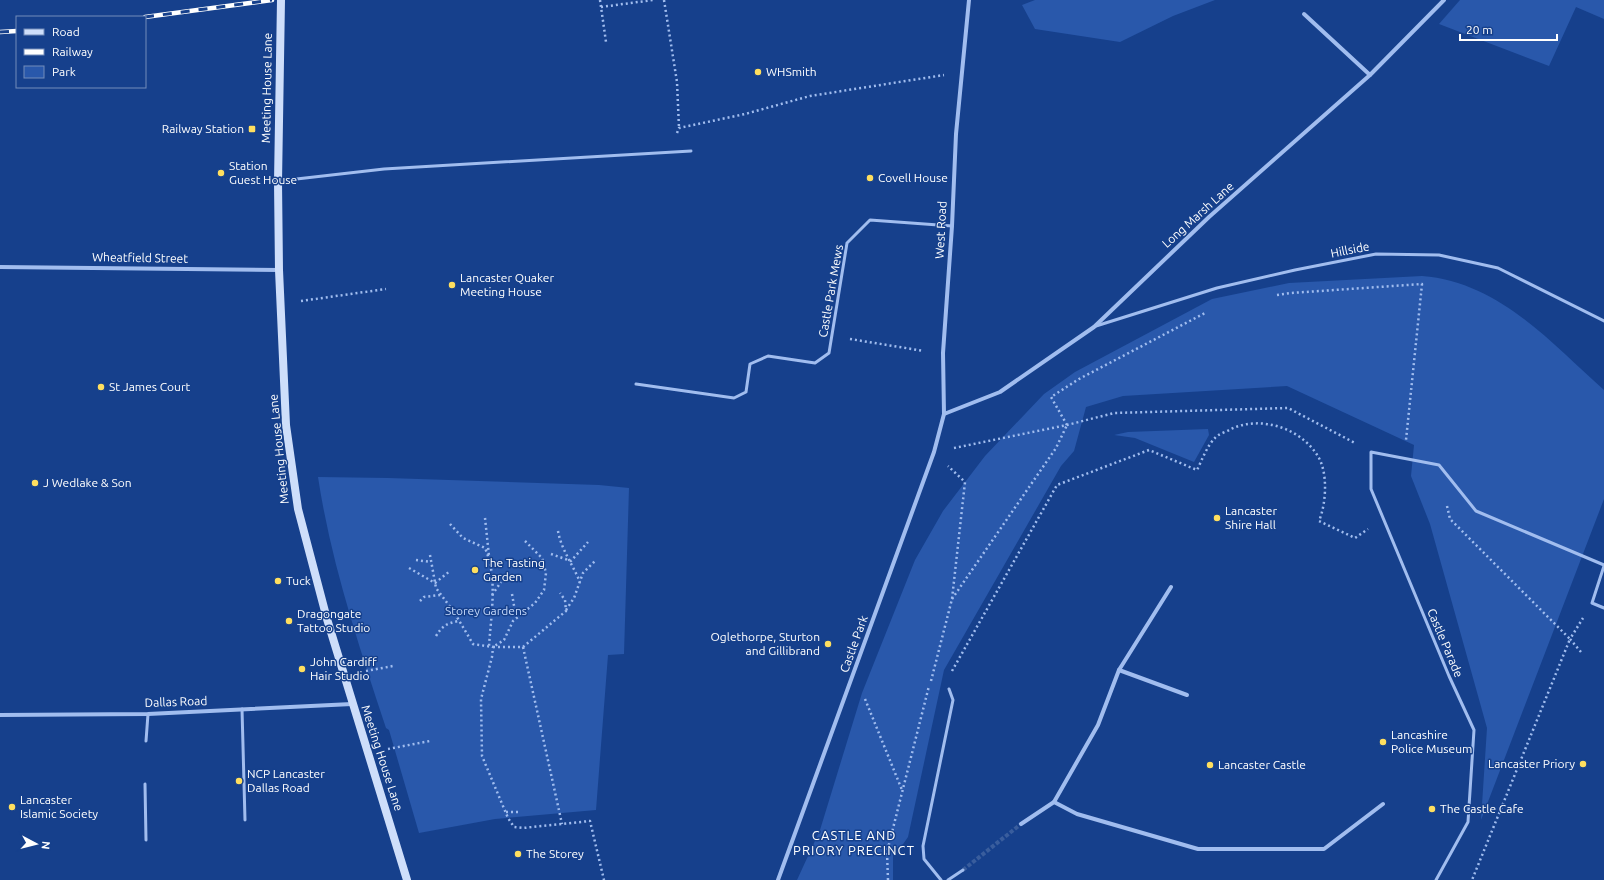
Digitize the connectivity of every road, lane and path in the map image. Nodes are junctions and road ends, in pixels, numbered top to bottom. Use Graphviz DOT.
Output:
graph roads {
  1 [pos="281,0"];
  2 [pos="600,0"];
  3 [pos="653,0"];
  4 [pos="664,0"];
  5 [pos="1444,0"];
  6 [pos="968,1"];
  7 [pos="601,7"];
  8 [pos="1304,14"];
  9 [pos="606,42"];
  10 [pos="961,72"];
  11 [pos="1370,75"];
  12 [pos="679,128"];
  13 [pos="691,151"];
  14 [pos="671,152"];
  15 [pos="278,182"];
  16 [pos="952,226"];
  17 [pos="0,267"];
  18 [pos="279,270"];
  19 [pos="386,289"];
  20 [pos="1276,296"];
  21 [pos="319,300"];
  22 [pos="1208,312"];
  23 [pos="1604,321"];
  24 [pos="1094,327"];
  25 [pos="832,335"];
  26 [pos="943,353"];
  27 [pos="636,384"];
  28 [pos="944,414"];
  29 [pos="1067,426"];
  30 [pos="934,452"];
  31 [pos="1371,452"];
  32 [pos="1404,457"];
  33 [pos="1447,503"];
  34 [pos="485,518"];
  35 [pos="450,524"];
  36 [pos="558,531"];
  37 [pos="1355,538"];
  38 [pos="526,541"];
  39 [pos="588,542"];
  40 [pos="551,554"];
  41 [pos="430,555"];
  42 [pos="490,558"];
  43 [pos="416,560"];
  44 [pos="571,561"];
  45 [pos="595,561"];
  46 [pos="431,562"];
  47 [pos="1604,565"];
  48 [pos="409,568"];
  49 [pos="450,571"];
  50 [pos="501,582"];
  51 [pos="580,582"];
  52 [pos="434,583"];
  53 [pos="1171,587"];
  54 [pos="560,593"];
  55 [pos="440,594"];
  56 [pos="512,594"];
  57 [pos="492,596"];
  58 [pos="952,599"];
  59 [pos="420,601"];
  60 [pos="1592,603"];
  61 [pos="1604,608"];
  62 [pos="566,611"];
  63 [pos="517,618"];
  64 [pos="459,621"];
  65 [pos="436,636"];
  66 [pos="1570,639"];
  67 [pos="489,646"];
  68 [pos="493,647"];
  69 [pos="523,647"];
  70 [pos="1581,652"];
  71 [pos="393,666"];
  72 [pos="1119,670"];
  73 [pos="367,671"];
  74 [pos="854,672"];
  75 [pos="948,689"];
  76 [pos="1187,695"];
  77 [pos="352,704"];
  78 [pos="242,709"];
  79 [pos="148,714"];
  80 [pos="0,715"];
  81 [pos="146,741"];
  82 [pos="430,741"];
  83 [pos="394,748"];
  84 [pos="145,784"];
  85 [pos="902,790"];
  86 [pos="1054,802"];
  87 [pos="1383,804"];
  88 [pos="506,812"];
  89 [pos="518,812"];
  90 [pos="245,820"];
  91 [pos="562,824"];
  92 [pos="1021,824"];
  93 [pos="146,840"];
  94 [pos="963,870"];
  95 [pos="407,880"];
  96 [pos="604,880"];
  97 [pos="778,880"];
  98 [pos="888,880"];
  99 [pos="941,880"];
  100 [pos="948,880"];
  101 [pos="1436,880"];
  102 [pos="1472,880"];
  1 -- 15 [label="street, Meeting House Lane"];
  2 -- 7 [label="path"];
  3 -- 7 [label="path"];
  4 -- 12 [label="path"];
  5 -- 11 [label="street, Long Marsh Lane"];
  6 -- 10 [label="street, West Road"];
  7 -- 9 [label="path"];
  8 -- 11 [label="street"];
  10 -- 12 [label="path"];
  10 -- 16 [label="street, West Road"];
  11 -- 24 [label="street, Long Marsh Lane"];
  12 -- 14 [label="path"];
  13 -- 14 [label="lane"];
  14 -- 15 [label="lane"];
  15 -- 18 [label="street, Meeting House Lane"];
  16 -- 25 [label="lane, Castle Park Mews"];
  16 -- 26 [label="street, West Road"];
  17 -- 18 [label="street, Wheatfield Street"];
  18 -- 77 [label="street, Meeting House Lane"];
  19 -- 21 [label="path"];
  20 -- 32 [label="path"];
  22 -- 29 [label="path"];
  23 -- 24 [label="lane, Hillside"];
  24 -- 28 [label="street, Long Marsh Lane"];
  25 -- 26 [label="path"];
  25 -- 27 [label="lane, Castle Park Mews"];
  26 -- 28 [label="street, West Road"];
  28 -- 30 [label="street, Castle Park"];
  29 -- 30 [label="path"];
  29 -- 31 [label="path"];
  29 -- 58 [label="path"];
  30 -- 58 [label="path"];
  30 -- 74 [label="street, Castle Park"];
  31 -- 32 [label="lane"];
  31 -- 101 [label="lane, Castle Parade"];
  32 -- 47 [label="lane"];
  33 -- 66 [label="path"];
  34 -- 42 [label="path"];
  35 -- 42 [label="path"];
  36 -- 44 [label="path"];
  37 -- 75 [label="path"];
  38 -- 63 [label="path"];
  39 -- 44 [label="path"];
  40 -- 44 [label="path"];
  41 -- 46 [label="path"];
  42 -- 57 [label="path"];
  43 -- 46 [label="path"];
  44 -- 51 [label="path"];
  45 -- 51 [label="path"];
  46 -- 52 [label="path"];
  47 -- 60 [label="lane"];
  48 -- 52 [label="path"];
  49 -- 52 [label="path"];
  50 -- 57 [label="path"];
  51 -- 62 [label="path"];
  52 -- 55 [label="path"];
  53 -- 72 [label="street"];
  54 -- 62 [label="path"];
  55 -- 59 [label="path"];
  55 -- 64 [label="path"];
  56 -- 63 [label="path"];
  57 -- 67 [label="path"];
  58 -- 85 [label="path"];
  60 -- 61 [label="lane"];
  60 -- 66 [label="path"];
  62 -- 69 [label="path"];
  63 -- 68 [label="path"];
  64 -- 65 [label="path"];
  64 -- 67 [label="path"];
  66 -- 70 [label="path"];
  66 -- 102 [label="path"];
  67 -- 68 [label="path"];
  68 -- 69 [label="path"];
  68 -- 88 [label="path"];
  69 -- 91 [label="path"];
  71 -- 73 [label="path"];
  72 -- 76 [label="street"];
  72 -- 86 [label="street"];
  74 -- 85 [label="path"];
  74 -- 97 [label="street, Castle Park"];
  75 -- 99 [label="lane"];
  77 -- 78 [label="street, Dallas Road"];
  77 -- 95 [label="street, Meeting House Lane"];
  78 -- 79 [label="street, Dallas Road"];
  78 -- 90 [label="lane"];
  79 -- 80 [label="street, Dallas Road"];
  79 -- 81 [label="lane"];
  82 -- 83 [label="path"];
  84 -- 93 [label="lane"];
  85 -- 98 [label="path"];
  86 -- 87 [label="street"];
  86 -- 92 [label="street"];
  88 -- 89 [label="path"];
  88 -- 91 [label="path"];
  91 -- 96 [label="path"];
  94 -- 100 [label="lane"];
}
